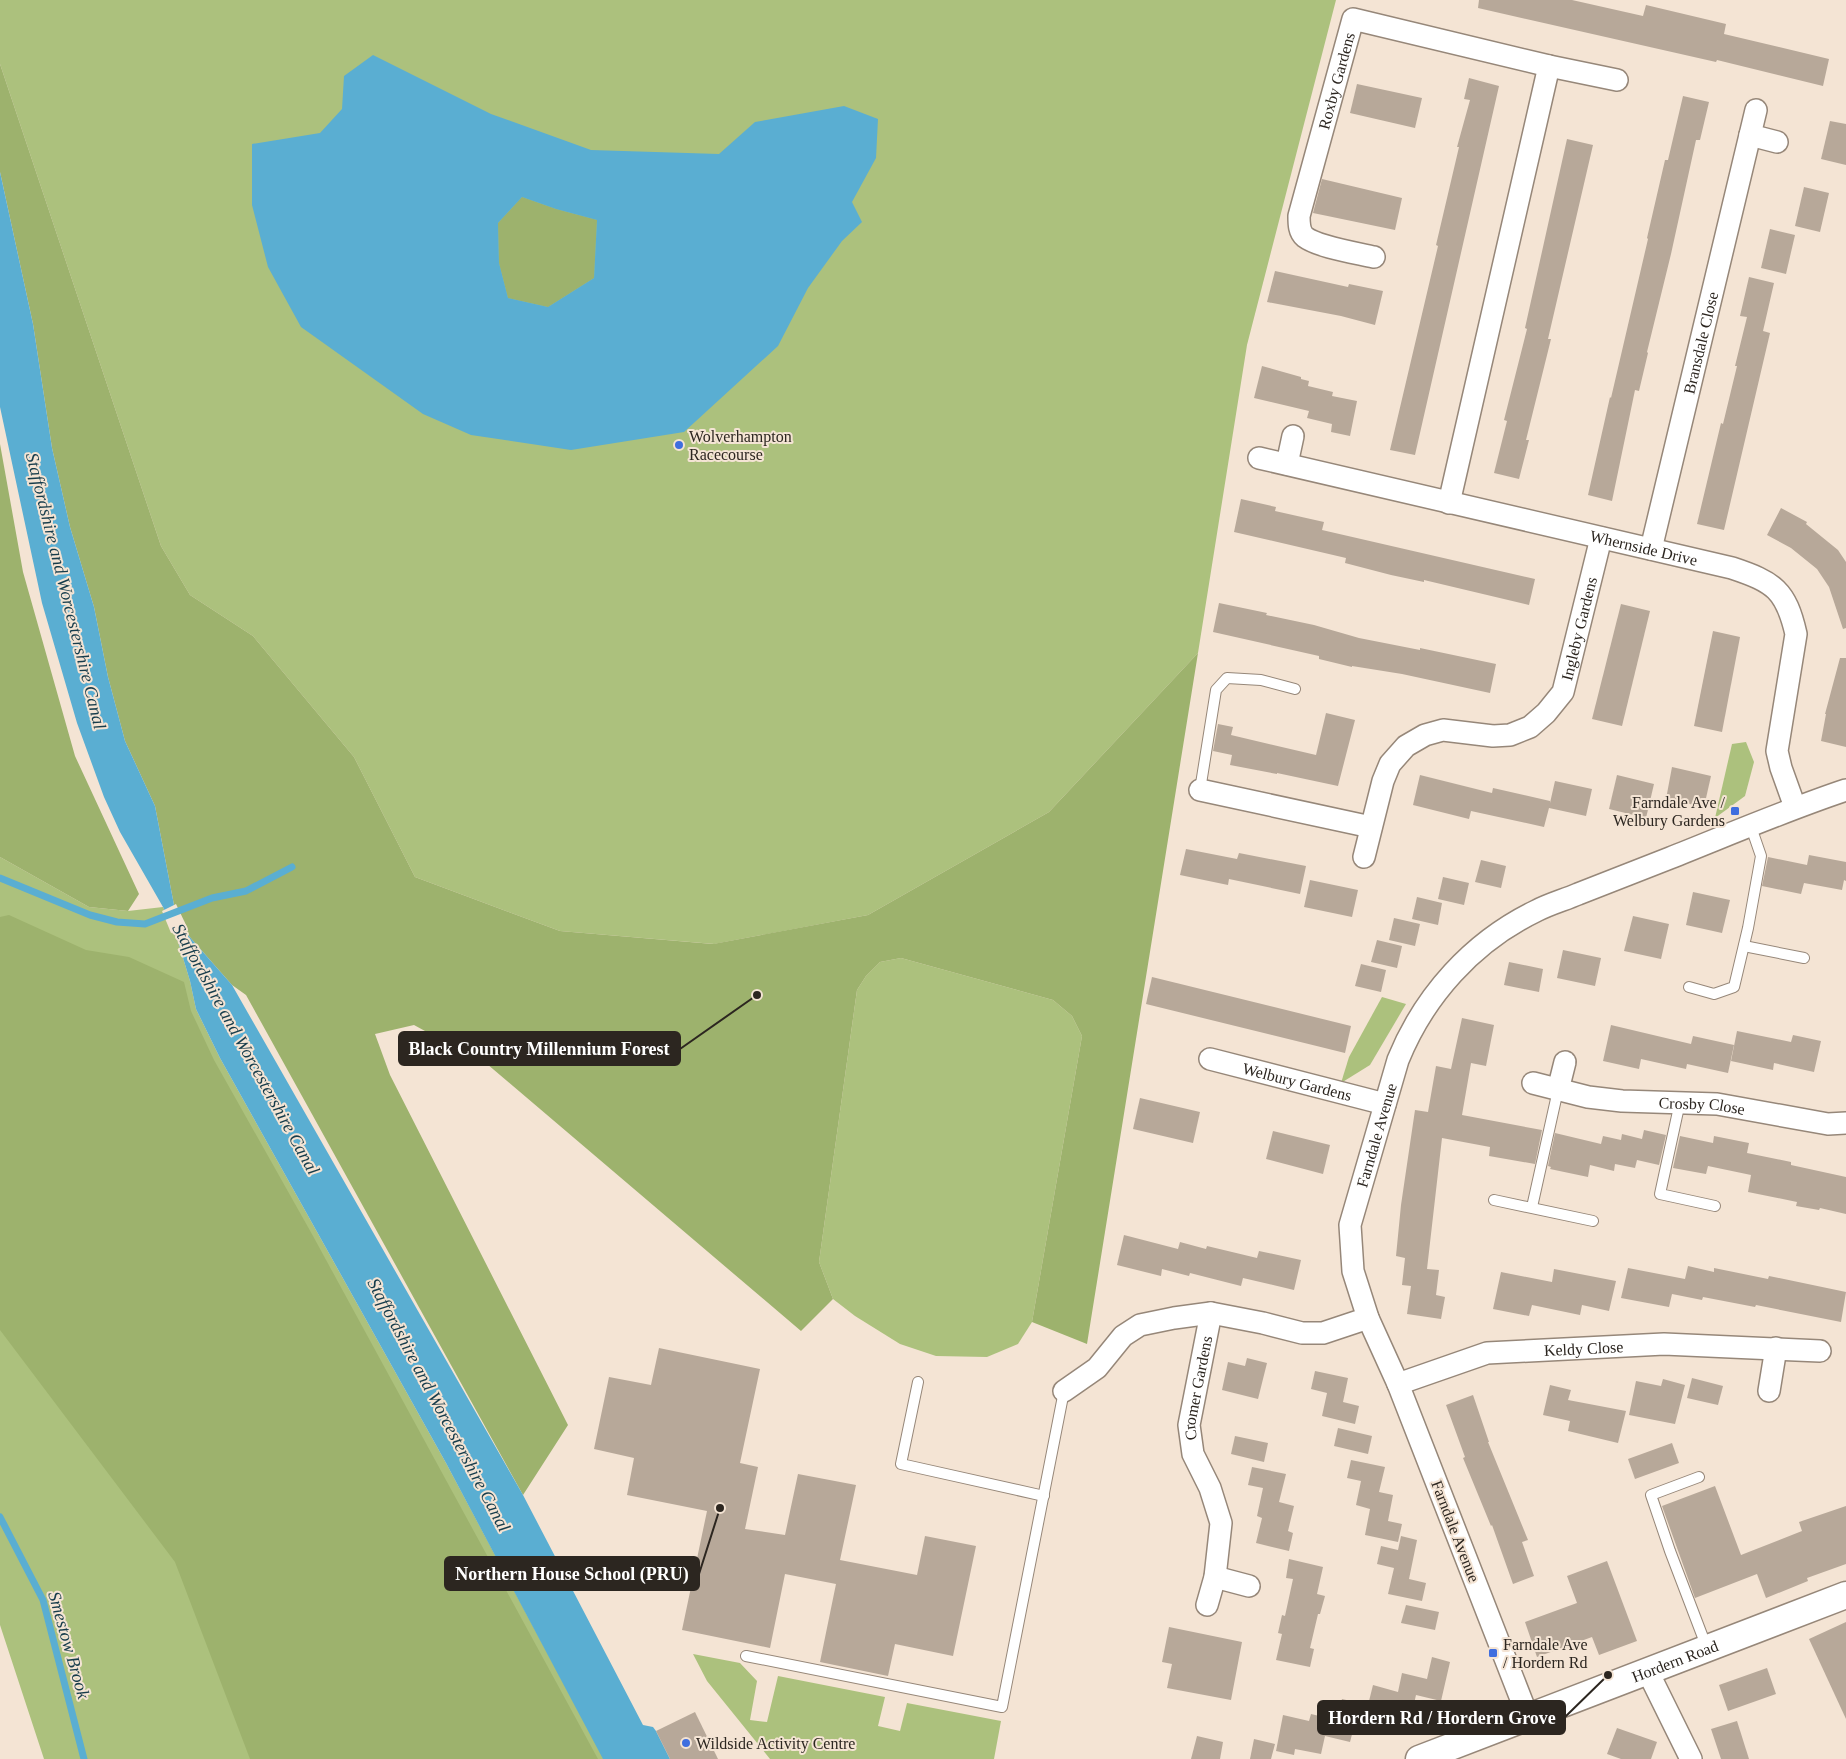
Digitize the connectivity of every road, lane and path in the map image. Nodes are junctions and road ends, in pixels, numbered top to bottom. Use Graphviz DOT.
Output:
graph roads {
  1 [pos="1548,66"];
  2 [pos="1617,80"];
  3 [pos="1756,110"];
  4 [pos="1750,135"];
  5 [pos="1777,142"];
  6 [pos="1374,257"];
  7 [pos="1293,436"];
  8 [pos="1259,458"];
  9 [pos="1287,464"];
  10 [pos="1449,503"];
  11 [pos="1601,538"];
  12 [pos="1651,549"];
  13 [pos="1295,689"];
  14 [pos="1200,790"];
  15 [pos="1846,790"];
  16 [pos="1795,807"];
  17 [pos="1371,827"];
  18 [pos="1751,827"];
  19 [pos="1364,857"];
  20 [pos="1744,946"];
  21 [pos="1804,958"];
  22 [pos="1689,987"];
  23 [pos="1210,1059"];
  24 [pos="1565,1062"];
  25 [pos="1533,1084"];
  26 [pos="1558,1090"];
  27 [pos="1680,1102"];
  28 [pos="1385,1104"];
  29 [pos="1846,1123"];
  30 [pos="1494,1200"];
  31 [pos="1715,1206"];
  32 [pos="1532,1207"];
  33 [pos="1593,1220"];
  34 [pos="1212,1313"];
  35 [pos="1368,1318"];
  36 [pos="1776,1348"];
  37 [pos="1820,1351"];
  38 [pos="918,1382"];
  39 [pos="1398,1384"];
  40 [pos="1064,1391"];
  41 [pos="1769,1391"];
  42 [pos="1699,1477"];
  43 [pos="1044,1496"];
  44 [pos="1215,1577"];
  45 [pos="1249,1586"];
  46 [pos="1846,1595"];
  47 [pos="1207,1605"];
  48 [pos="1707,1648"];
  49 [pos="746,1656"];
  50 [pos="1647,1670"];
  51 [pos="1528,1717"];
  52 [pos="1431,1757"];
  53 [pos="1691,1759"];
  1 -- 2 [label="street, Roxby Gardens"];
  1 -- 6 [label="street, Roxby Gardens"];
  1 -- 10 [label="street"];
  3 -- 4 [label="street, Bransdale Close"];
  4 -- 5 [label="street"];
  4 -- 12 [label="street, Bransdale Close"];
  7 -- 9 [label="street"];
  8 -- 9 [label="street, Whernside Drive"];
  9 -- 10 [label="street, Whernside Drive"];
  10 -- 11 [label="street, Whernside Drive"];
  11 -- 12 [label="street, Whernside Drive"];
  11 -- 17 [label="street, Ingleby Gardens"];
  12 -- 16 [label="street, Whernside Drive"];
  13 -- 14 [label="lane"];
  14 -- 17 [label="street"];
  15 -- 16 [label="street, Farndale Avenue"];
  16 -- 18 [label="street, Farndale Avenue"];
  17 -- 19 [label="street, Ingleby Gardens"];
  18 -- 20 [label="lane"];
  18 -- 28 [label="street, Farndale Avenue"];
  20 -- 21 [label="lane"];
  20 -- 22 [label="lane"];
  23 -- 28 [label="street, Welbury Gardens"];
  24 -- 26 [label="street"];
  25 -- 26 [label="street, Crosby Close"];
  26 -- 27 [label="street, Crosby Close"];
  26 -- 32 [label="lane"];
  27 -- 29 [label="street, Crosby Close"];
  27 -- 31 [label="lane"];
  28 -- 35 [label="street, Farndale Avenue"];
  30 -- 32 [label="lane"];
  32 -- 33 [label="lane"];
  34 -- 35 [label="street, Cromer Gardens"];
  34 -- 40 [label="street, Cromer Gardens"];
  34 -- 44 [label="street, Cromer Gardens"];
  35 -- 39 [label="street, Farndale Avenue"];
  36 -- 37 [label="street, Keldy Close"];
  36 -- 39 [label="street, Keldy Close"];
  36 -- 41 [label="street"];
  38 -- 43 [label="lane"];
  39 -- 51 [label="street, Farndale Avenue"];
  40 -- 43 [label="lane"];
  42 -- 48 [label="lane"];
  43 -- 49 [label="lane"];
  44 -- 45 [label="street"];
  44 -- 47 [label="street, Cromer Gardens"];
  46 -- 48 [label="street, Hordern Road"];
  48 -- 50 [label="street, Hordern Road"];
  50 -- 51 [label="street, Hordern Road"];
  50 -- 53 [label="street"];
  51 -- 52 [label="street, Hordern Road"];
}
